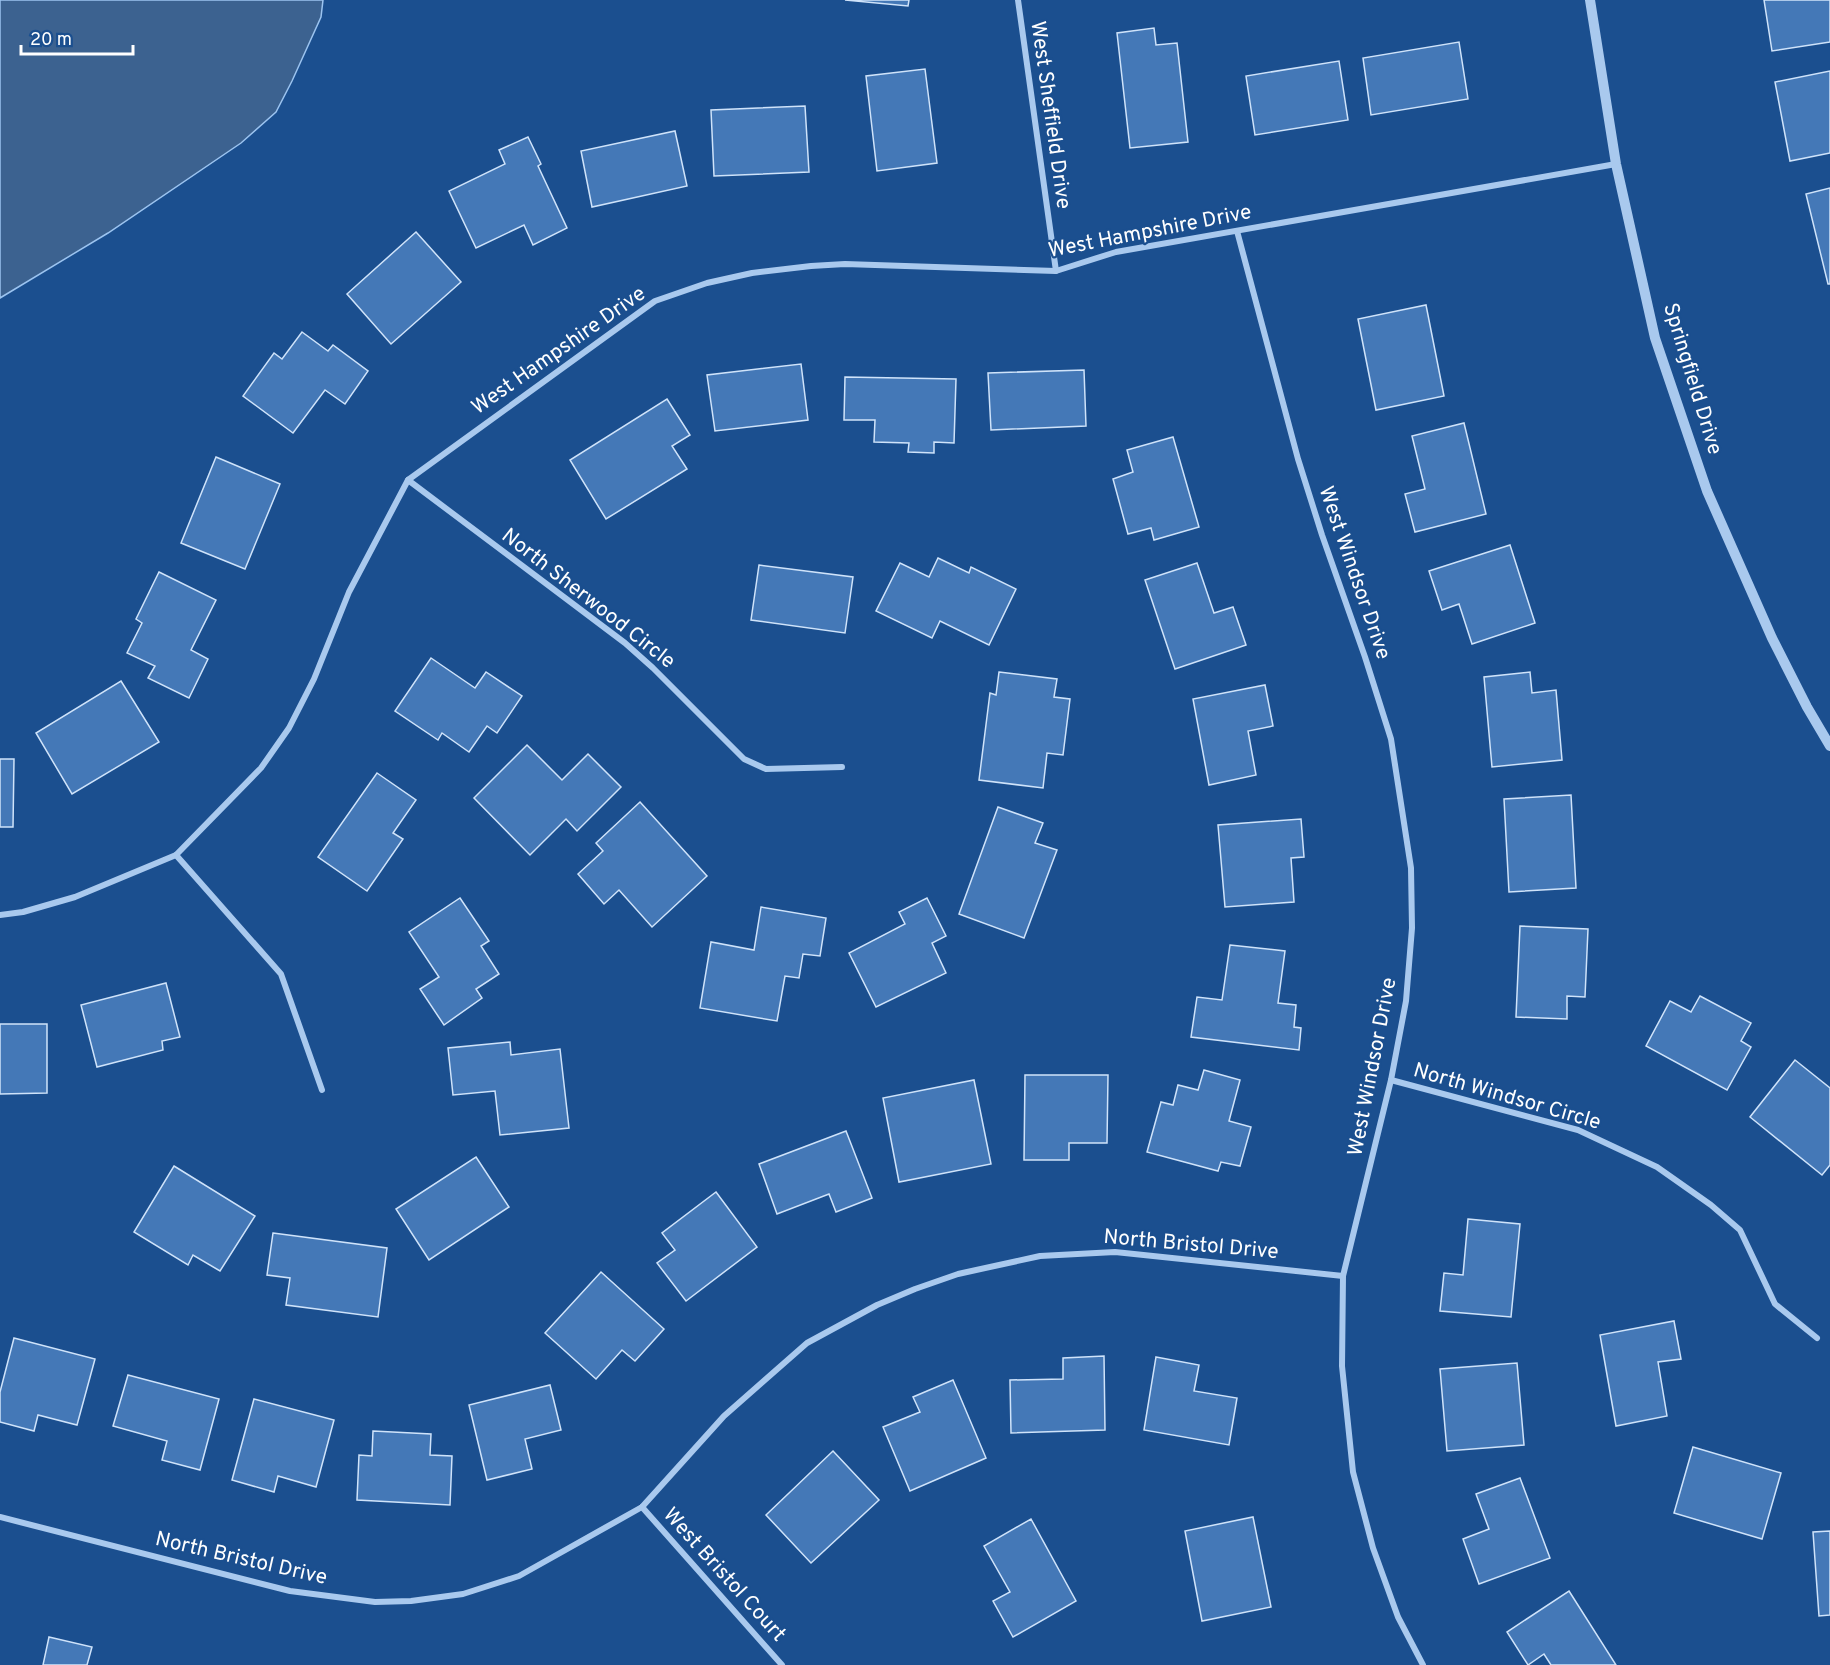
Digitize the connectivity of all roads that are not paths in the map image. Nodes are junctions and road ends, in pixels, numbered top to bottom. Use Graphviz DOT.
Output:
graph roads {
  1 [pos="1018,0"];
  2 [pos="1590,0"];
  3 [pos="1616,164"];
  4 [pos="1237,231"];
  5 [pos="1056,271"];
  6 [pos="408,480"];
  7 [pos="1830,746"];
  8 [pos="842,767"];
  9 [pos="176,855"];
  10 [pos="0,915"];
  11 [pos="1391,1080"];
  12 [pos="322,1090"];
  13 [pos="1343,1276"];
  14 [pos="1816,1338"];
  15 [pos="642,1507"];
  16 [pos="0,1517"];
  17 [pos="782,1665"];
  18 [pos="1423,1665"];
  1 -- 5 [label="street, West Sheffield Drive"];
  2 -- 3 [label="street, Springfield Drive"];
  3 -- 4 [label="street, West Hampshire Drive"];
  3 -- 7 [label="street, Springfield Drive"];
  4 -- 5 [label="street, West Hampshire Drive"];
  4 -- 11 [label="street, West Windsor Drive"];
  5 -- 6 [label="street, West Hampshire Drive"];
  6 -- 8 [label="street, North Sherwood Circle"];
  6 -- 9 [label="street, West Hampshire Drive"];
  9 -- 10 [label="street, West Hampshire Drive"];
  9 -- 12 [label="street"];
  11 -- 13 [label="street, West Windsor Drive"];
  11 -- 14 [label="street, North Windsor Circle"];
  13 -- 15 [label="street, North Bristol Drive"];
  13 -- 18 [label="street, West Windsor Drive"];
  15 -- 16 [label="street, North Bristol Drive"];
  15 -- 17 [label="street, West Bristol Court"];
}
